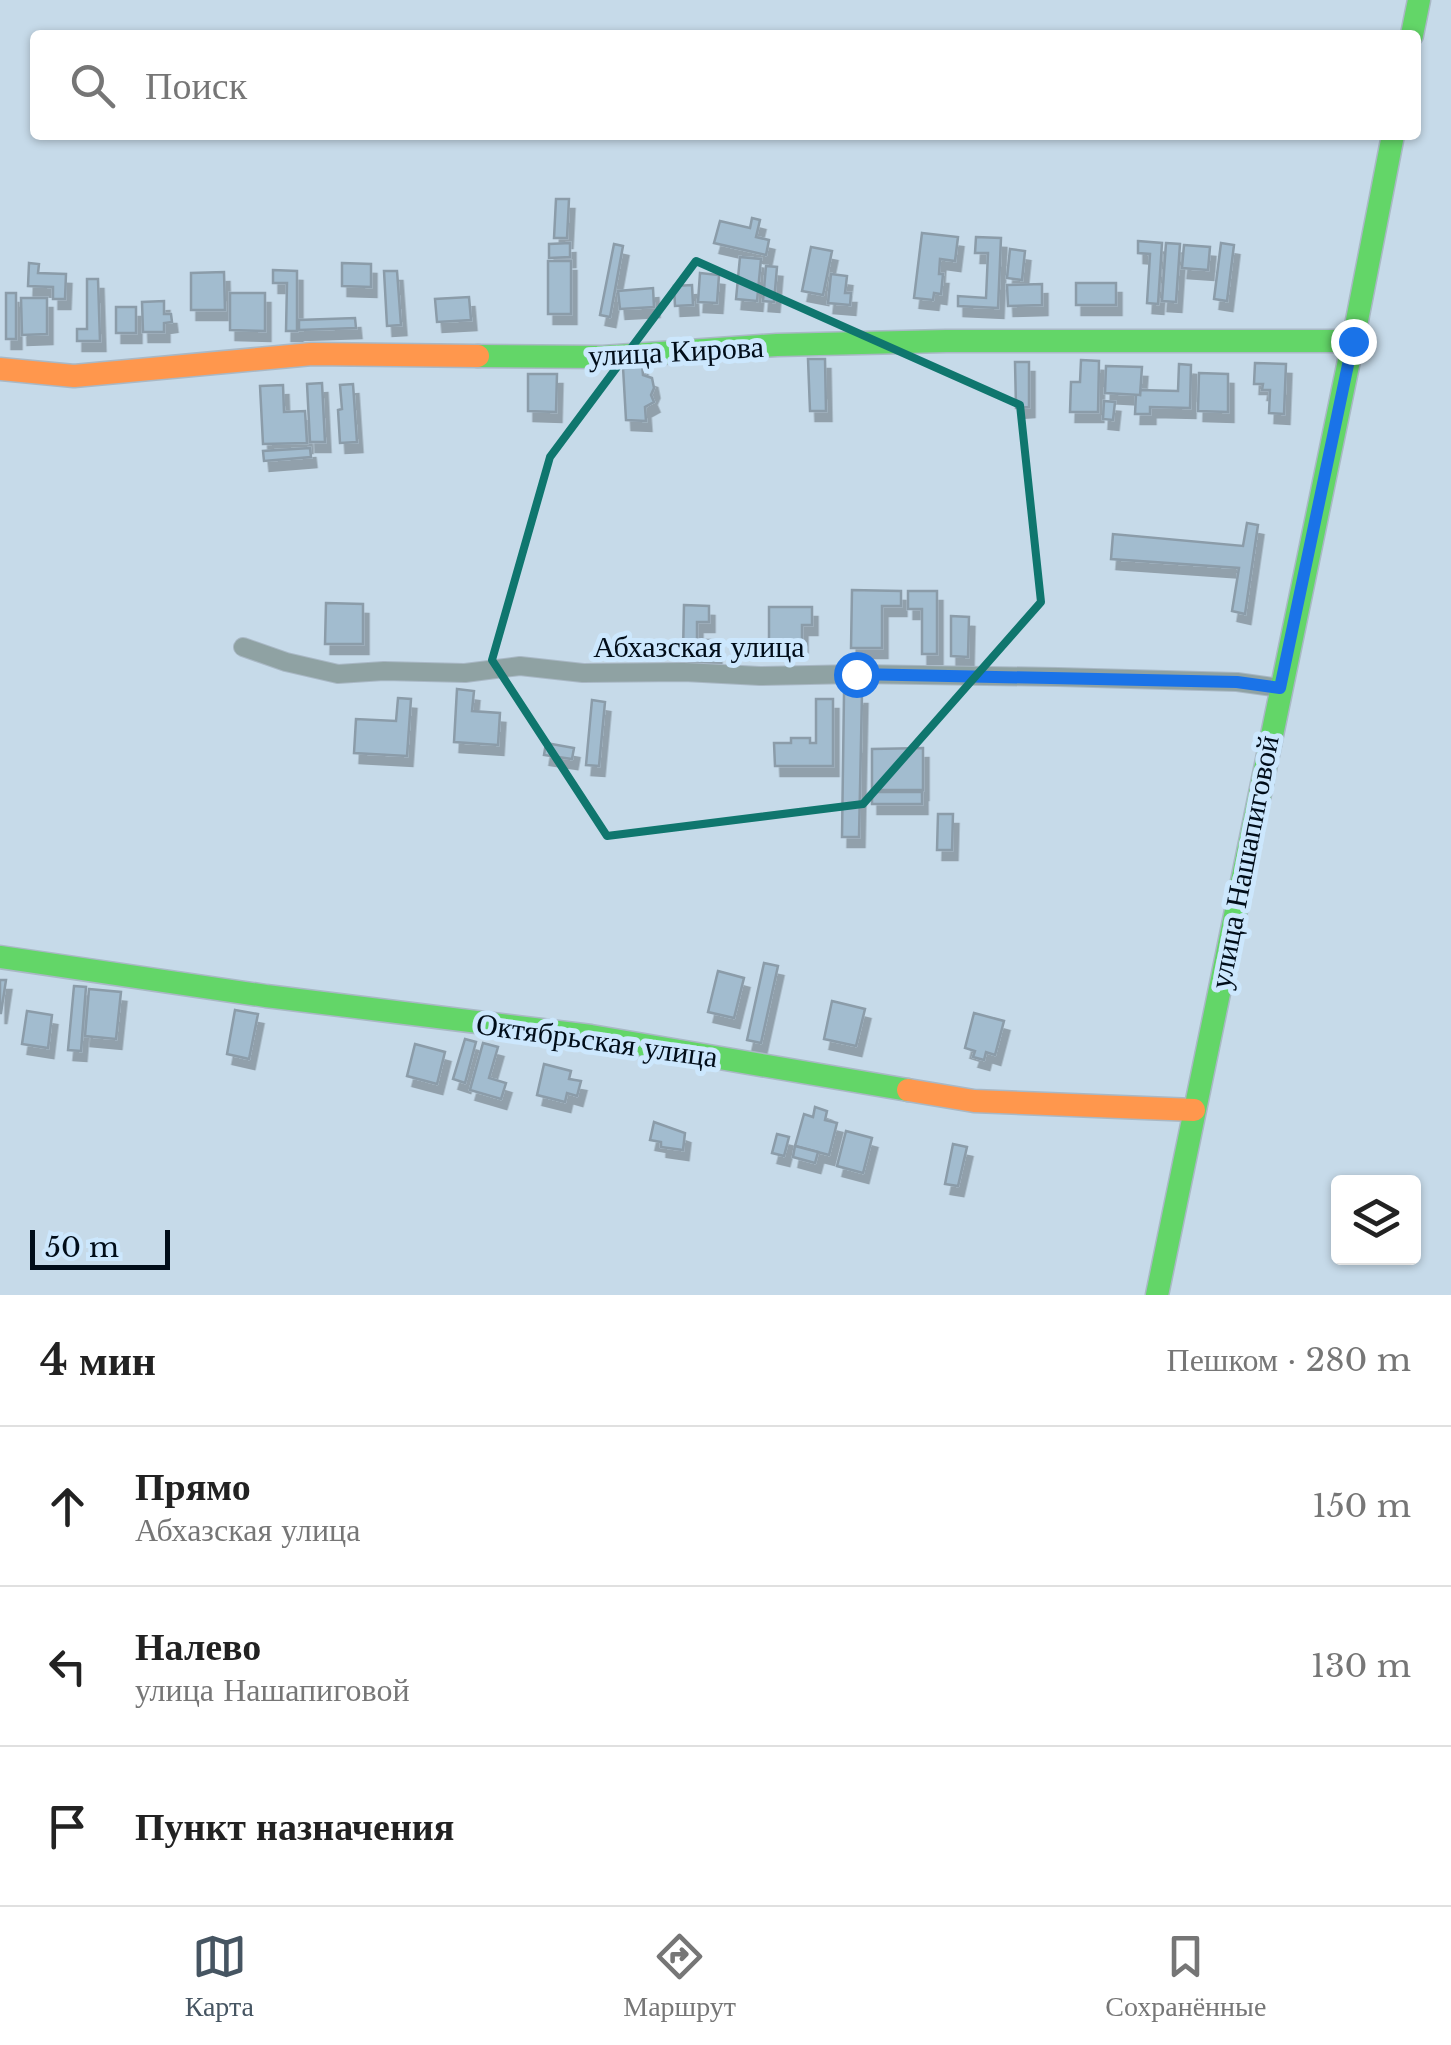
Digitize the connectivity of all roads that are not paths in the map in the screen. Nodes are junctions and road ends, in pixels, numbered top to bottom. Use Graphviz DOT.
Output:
graph roads {
  1 [pos="1419,0"];
  2 [pos="1413,30"];
  3 [pos="1392,140"];
  4 [pos="1353,341"];
  5 [pos="0,368"];
  6 [pos="243,648"];
  7 [pos="1280,688"];
  8 [pos="0,956"];
  9 [pos="1194,1110"];
  10 [pos="1157,1295"];
  1 -- 2 [label="street"];
  3 -- 4 [label="street, улица Нашапиговой"];
  4 -- 5 [label="street, улица Кирова"];
  4 -- 7 [label="street, улица Нашапиговой"];
  6 -- 7 [label="street, Абхазская улица"];
  7 -- 9 [label="street, улица Нашапиговой"];
  8 -- 9 [label="street, Октябрьская улица"];
  9 -- 10 [label="street, улица Нашапиговой"];
}
